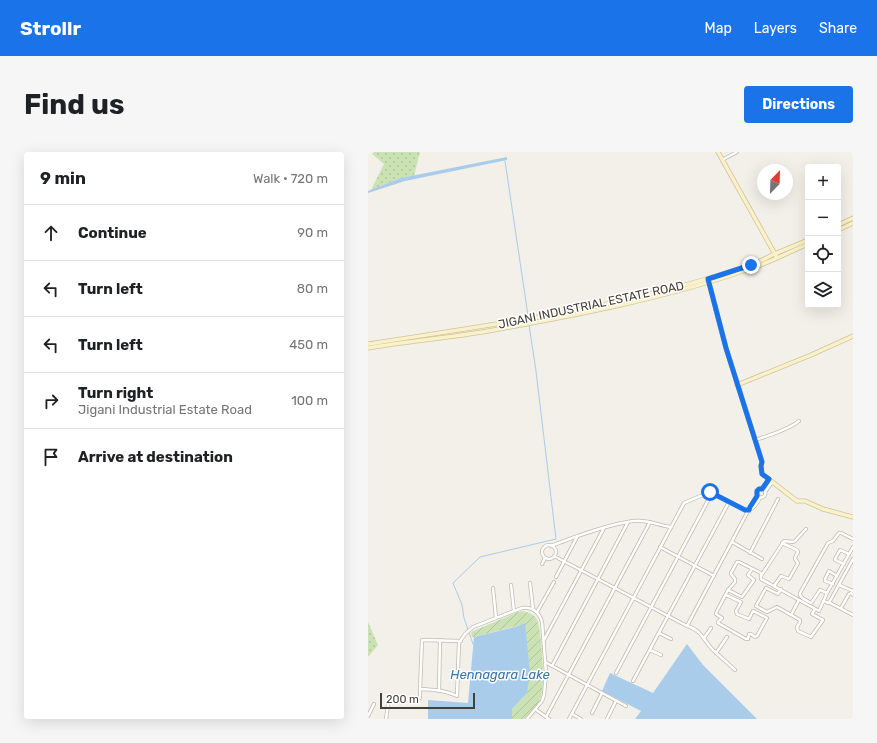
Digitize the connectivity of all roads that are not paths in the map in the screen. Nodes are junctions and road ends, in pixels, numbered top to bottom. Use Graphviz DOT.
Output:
graph roads {
  1 [pos="718,152"];
  2 [pos="737,152"];
  3 [pos="722,160"];
  4 [pos="853,218"];
  5 [pos="853,223"];
  6 [pos="841,224"];
  7 [pos="841,229"];
  8 [pos="805,242"];
  9 [pos="805,245"];
  10 [pos="776,256"];
  11 [pos="708,280"];
  12 [pos="529,321"];
  13 [pos="853,336"];
  14 [pos="368,344"];
  15 [pos="368,348"];
  16 [pos="737,385"];
  17 [pos="799,421"];
  18 [pos="755,440"];
  19 [pos="771,481"];
  20 [pos="762,489"];
  21 [pos="765,492"];
  22 [pos="712,493"];
  23 [pos="759,497"];
  24 [pos="778,499"];
  25 [pos="729,502"];
  26 [pos="749,511"];
  27 [pos="853,518"];
  28 [pos="628,522"];
  29 [pos="650,522"];
  30 [pos="671,526"];
  31 [pos="604,528"];
  32 [pos="806,529"];
  33 [pos="577,536"];
  34 [pos="853,538"];
  35 [pos="732,542"];
  36 [pos="782,543"];
  37 [pos="551,546"];
  38 [pos="660,547"];
  39 [pos="853,548"];
  40 [pos="750,553"];
  41 [pos="849,554"];
  42 [pos="554,556"];
  43 [pos="678,557"];
  44 [pos="545,558"];
  45 [pos="762,559"];
  46 [pos="853,559"];
  47 [pos="564,561"];
  48 [pos="542,564"];
  49 [pos="844,564"];
  50 [pos="852,565"];
  51 [pos="695,566"];
  52 [pos="841,568"];
  53 [pos="752,569"];
  54 [pos="582,570"];
  55 [pos="847,570"];
  56 [pos="714,576"];
  57 [pos="761,576"];
  58 [pos="837,576"];
  59 [pos="556,577"];
  60 [pos="598,579"];
  61 [pos="554,582"];
  62 [pos="530,583"];
  63 [pos="833,584"];
  64 [pos="839,585"];
  65 [pos="511,586"];
  66 [pos="774,586"];
  67 [pos="493,588"];
  68 [pos="781,589"];
  69 [pos="728,590"];
  70 [pos="853,591"];
  71 [pos="827,594"];
  72 [pos="853,594"];
  73 [pos="726,595"];
  74 [pos="633,598"];
  75 [pos="799,600"];
  76 [pos="824,601"];
  77 [pos="830,602"];
  78 [pos="756,606"];
  79 [pos="651,607"];
  80 [pos="815,608"];
  81 [pos="841,608"];
  82 [pos="533,609"];
  83 [pos="514,611"];
  84 [pos="753,611"];
  85 [pos="537,612"];
  86 [pos="791,615"];
  87 [pos="853,615"];
  88 [pos="668,616"];
  89 [pos="496,618"];
  90 [pos="687,626"];
  91 [pos="711,628"];
  92 [pos="659,633"];
  93 [pos="727,637"];
  94 [pos="704,638"];
  95 [pos="671,639"];
  96 [pos="440,640"];
  97 [pos="461,641"];
  98 [pos="544,642"];
  99 [pos="650,650"];
  100 [pos="716,653"];
  101 [pos="661,655"];
  102 [pos="545,662"];
  103 [pos="552,666"];
  104 [pos="735,670"];
  105 [pos="616,673"];
  106 [pos="568,675"];
  107 [pos="633,681"];
  108 [pos="587,685"];
  109 [pos="420,689"];
  110 [pos="439,691"];
  111 [pos="602,693"];
  112 [pos="420,698"];
  113 [pos="616,701"];
  114 [pos="374,704"];
  115 [pos="388,705"];
  116 [pos="626,706"];
  117 [pos="535,709"];
  118 [pos="592,713"];
  119 [pos="572,714"];
  120 [pos="368,716"];
  121 [pos="548,718"];
  122 [pos="386,719"];
  123 [pos="527,719"];
  124 [pos="569,719"];
  125 [pos="581,719"];
  126 [pos="607,719"];
  1 -- 3 [label="main road"];
  2 -- 3 [label="street"];
  3 -- 10 [label="main road"];
  4 -- 6 [label="main road"];
  5 -- 7 [label="main road"];
  8 -- 10 [label="main road, JIGANI INDUSTRIAL ESTATE ROAD"];
  9 -- 10 [label="main road, JIGANI INDUSTRIAL ESTATE ROAD"];
  10 -- 11 [label="main road, JIGANI INDUSTRIAL ESTATE ROAD"];
  11 -- 12 [label="main road, JIGANI INDUSTRIAL ESTATE ROAD"];
  11 -- 16 [label="main road"];
  12 -- 14 [label="main road, JIGANI INDUSTRIAL ESTATE ROAD"];
  12 -- 15 [label="main road, JIGANI INDUSTRIAL ESTATE ROAD"];
  13 -- 16 [label="main road"];
  16 -- 18 [label="main road"];
  17 -- 18 [label="street"];
  18 -- 19 [label="main road"];
  19 -- 20 [label="street"];
  19 -- 21 [label="street"];
  19 -- 27 [label="main road"];
  20 -- 21 [label="street"];
  20 -- 23 [label="street"];
  21 -- 23 [label="street"];
  22 -- 25 [label="street"];
  22 -- 30 [label="street"];
  22 -- 43 [label="street"];
  23 -- 26 [label="street"];
  24 -- 40 [label="street"];
  25 -- 26 [label="street"];
  25 -- 51 [label="street"];
  26 -- 35 [label="street"];
  28 -- 29 [label="street"];
  28 -- 31 [label="street"];
  28 -- 60 [label="street"];
  29 -- 30 [label="street"];
  29 -- 106 [label="street"];
  30 -- 38 [label="street"];
  31 -- 33 [label="street"];
  31 -- 54 [label="street"];
  32 -- 36 [label="street"];
  33 -- 37 [label="street"];
  33 -- 47 [label="street"];
  34 -- 71 [label="street"];
  35 -- 40 [label="street"];
  35 -- 56 [label="street"];
  36 -- 57 [label="street"];
  36 -- 66 [label="street"];
  37 -- 42 [label="street"];
  37 -- 44 [label="street"];
  38 -- 43 [label="street"];
  38 -- 74 [label="street"];
  39 -- 41 [label="street"];
  40 -- 45 [label="street"];
  41 -- 49 [label="street"];
  41 -- 49 [label="street"];
  42 -- 44 [label="street"];
  42 -- 47 [label="street"];
  43 -- 51 [label="street"];
  43 -- 79 [label="street"];
  44 -- 48 [label="street"];
  46 -- 50 [label="street"];
  47 -- 54 [label="street"];
  47 -- 59 [label="street"];
  49 -- 52 [label="street"];
  50 -- 55 [label="street"];
  51 -- 56 [label="street"];
  51 -- 88 [label="street"];
  52 -- 55 [label="street"];
  52 -- 58 [label="street"];
  53 -- 57 [label="street"];
  53 -- 69 [label="street"];
  53 -- 69 [label="street"];
  54 -- 60 [label="street"];
  54 -- 98 [label="street"];
  55 -- 64 [label="street"];
  56 -- 90 [label="street"];
  57 -- 66 [label="street"];
  58 -- 63 [label="street"];
  58 -- 63 [label="street"];
  60 -- 74 [label="street"];
  60 -- 103 [label="street"];
  61 -- 85 [label="street"];
  62 -- 82 [label="street"];
  63 -- 71 [label="street"];
  64 -- 70 [label="street"];
  64 -- 77 [label="street"];
  65 -- 83 [label="street"];
  66 -- 68 [label="street"];
  67 -- 89 [label="street"];
  68 -- 75 [label="street"];
  68 -- 78 [label="street"];
  69 -- 73 [label="street"];
  71 -- 76 [label="street"];
  72 -- 81 [label="street"];
  73 -- 84 [label="street"];
  73 -- 84 [label="street"];
  74 -- 79 [label="street"];
  74 -- 108 [label="street"];
  75 -- 80 [label="street"];
  75 -- 86 [label="street"];
  76 -- 77 [label="street"];
  76 -- 80 [label="street"];
  77 -- 81 [label="street"];
  78 -- 84 [label="street"];
  78 -- 86 [label="street"];
  79 -- 88 [label="street"];
  79 -- 105 [label="street"];
  80 -- 86 [label="street"];
  81 -- 87 [label="street"];
  82 -- 83 [label="street"];
  82 -- 85 [label="street"];
  83 -- 89 [label="street"];
  85 -- 98 [label="street"];
  88 -- 90 [label="street"];
  88 -- 92 [label="street"];
  89 -- 97 [label="street"];
  90 -- 94 [label="street"];
  91 -- 94 [label="street"];
  92 -- 95 [label="street"];
  92 -- 99 [label="street"];
  93 -- 100 [label="street"];
  94 -- 100 [label="street"];
  96 -- 97 [label="street"];
  96 -- 109 [label="street"];
  96 -- 110 [label="street"];
  97 -- 110 [label="street"];
  98 -- 102 [label="street"];
  99 -- 101 [label="street"];
  99 -- 107 [label="street"];
  100 -- 104 [label="street"];
  102 -- 103 [label="street"];
  102 -- 117 [label="street"];
  103 -- 106 [label="street"];
  106 -- 108 [label="street"];
  106 -- 121 [label="street"];
  108 -- 111 [label="street"];
  108 -- 119 [label="street"];
  109 -- 110 [label="street"];
  109 -- 112 [label="street"];
  111 -- 113 [label="street"];
  111 -- 118 [label="street"];
  113 -- 116 [label="street"];
  113 -- 126 [label="street"];
  114 -- 120 [label="street"];
  115 -- 122 [label="street"];
  117 -- 121 [label="street"];
  117 -- 123 [label="street"];
  119 -- 124 [label="street"];
  119 -- 125 [label="street"];
}
